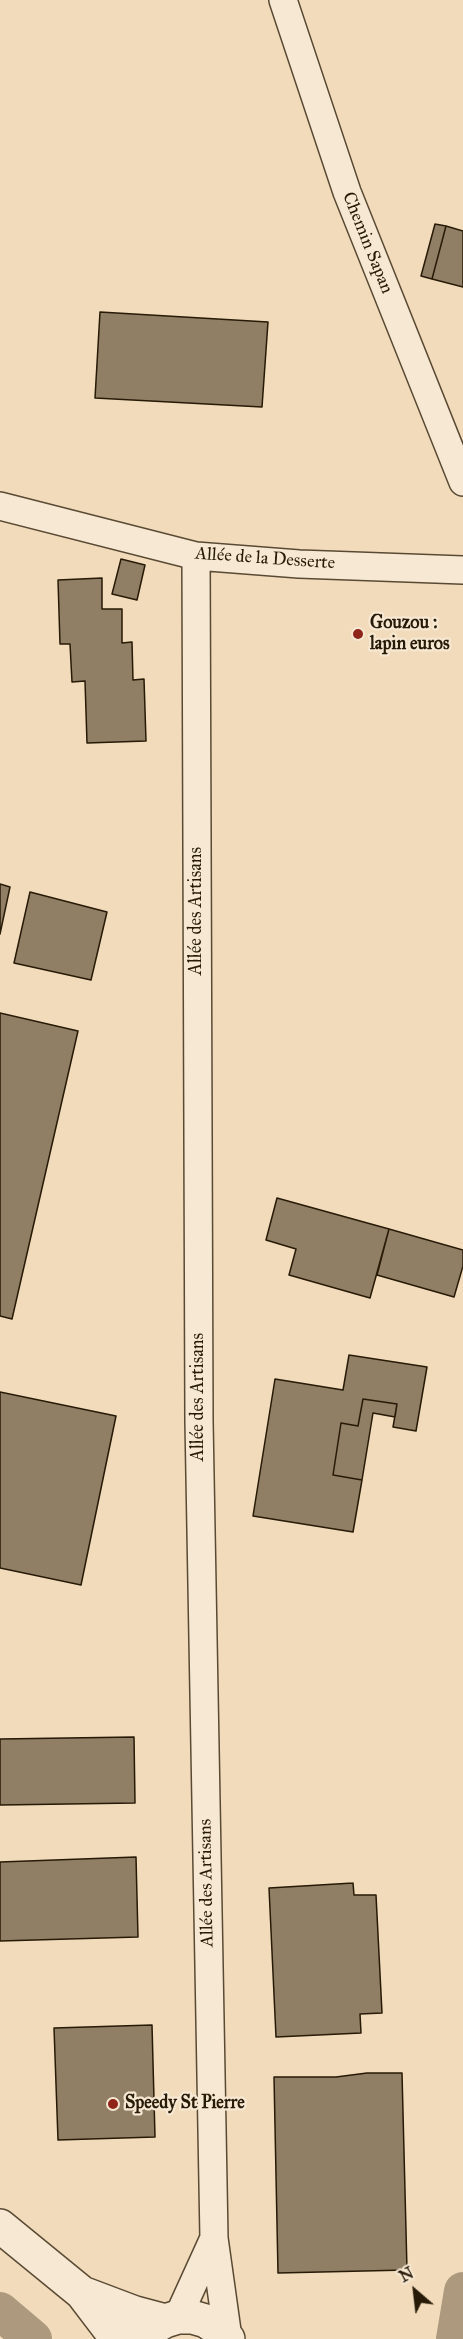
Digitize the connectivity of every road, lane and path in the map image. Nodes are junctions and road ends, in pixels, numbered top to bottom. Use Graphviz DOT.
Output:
graph roads {
  1 [pos="283,0"];
  2 [pos="463,482"];
  3 [pos="0,506"];
  4 [pos="196,556"];
  5 [pos="463,570"];
  6 [pos="0,2226"];
  7 [pos="214,2238"];
  8 [pos="82,2294"];
  9 [pos="162,2326"];
  10 [pos="117,2339"];
  11 [pos="228,2339"];
  1 -- 2 [label="street, Chemin Sapan"];
  3 -- 4 [label="street, Allée de la Desserte"];
  4 -- 5 [label="street, Allée de la Desserte"];
  4 -- 7 [label="street, Allée des Artisans"];
  6 -- 8 [label="street"];
  7 -- 9 [label="street, Allée des Artisans"];
  7 -- 11 [label="street, Allée des Artisans"];
  8 -- 9 [label="street"];
  8 -- 10 [label="street"];
  9 -- 11 [label="street"];
}
